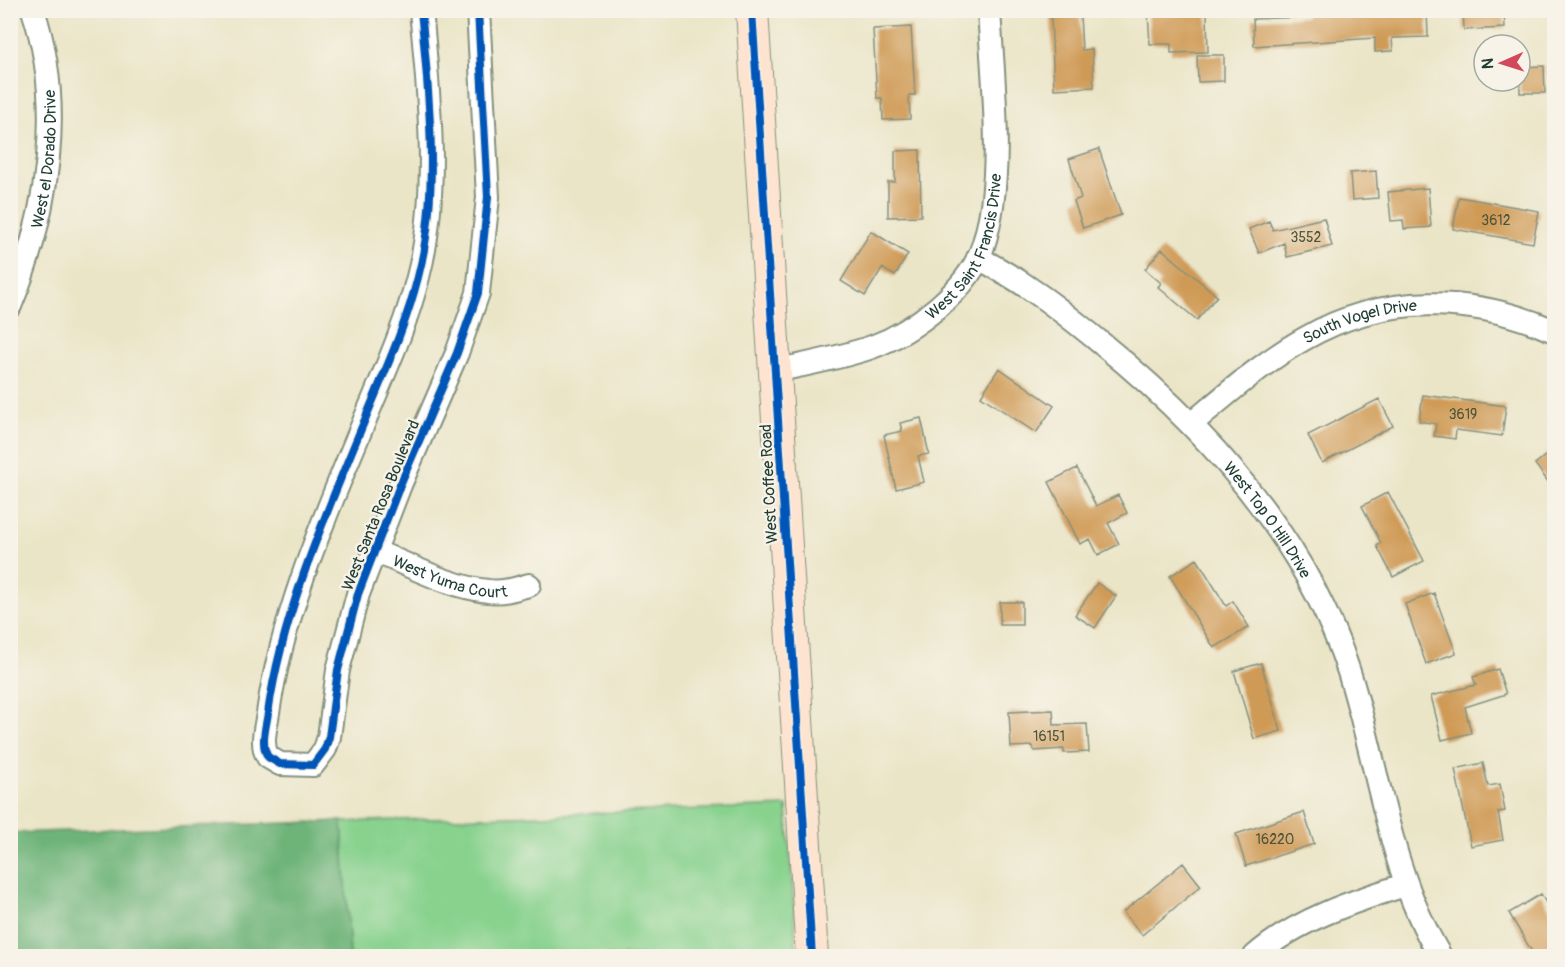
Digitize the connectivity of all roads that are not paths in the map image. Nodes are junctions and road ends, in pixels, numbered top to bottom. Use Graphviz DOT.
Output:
graph roads {
  1 [pos="33,10"];
  2 [pos="421,10"];
  3 [pos="478,10"];
  4 [pos="752,10"];
  5 [pos="989,10"];
  6 [pos="978,258"];
  7 [pos="10,306"];
  8 [pos="1554,331"];
  9 [pos="775,371"];
  10 [pos="1191,424"];
  11 [pos="374,551"];
  12 [pos="529,585"];
  13 [pos="1406,885"];
  14 [pos="812,957"];
  15 [pos="1255,957"];
  16 [pos="1440,957"];
  1 -- 7 [label="street, West el Dorado Drive"];
  2 -- 11 [label="street, West Santa Rosa Boulevard"];
  3 -- 11 [label="street, West Santa Rosa Boulevard"];
  4 -- 9 [label="street, West Coffee Road"];
  5 -- 6 [label="street, West Saint Francis Drive"];
  6 -- 9 [label="street, West Saint Francis Drive"];
  6 -- 10 [label="street, West Top O Hill Drive"];
  8 -- 10 [label="street, South Vogel Drive"];
  9 -- 14 [label="street, West Coffee Road"];
  10 -- 13 [label="street, West Top O Hill Drive"];
  11 -- 12 [label="street, West Yuma Court"];
  13 -- 15 [label="street"];
  13 -- 16 [label="street, West Top O Hill Drive"];
}
